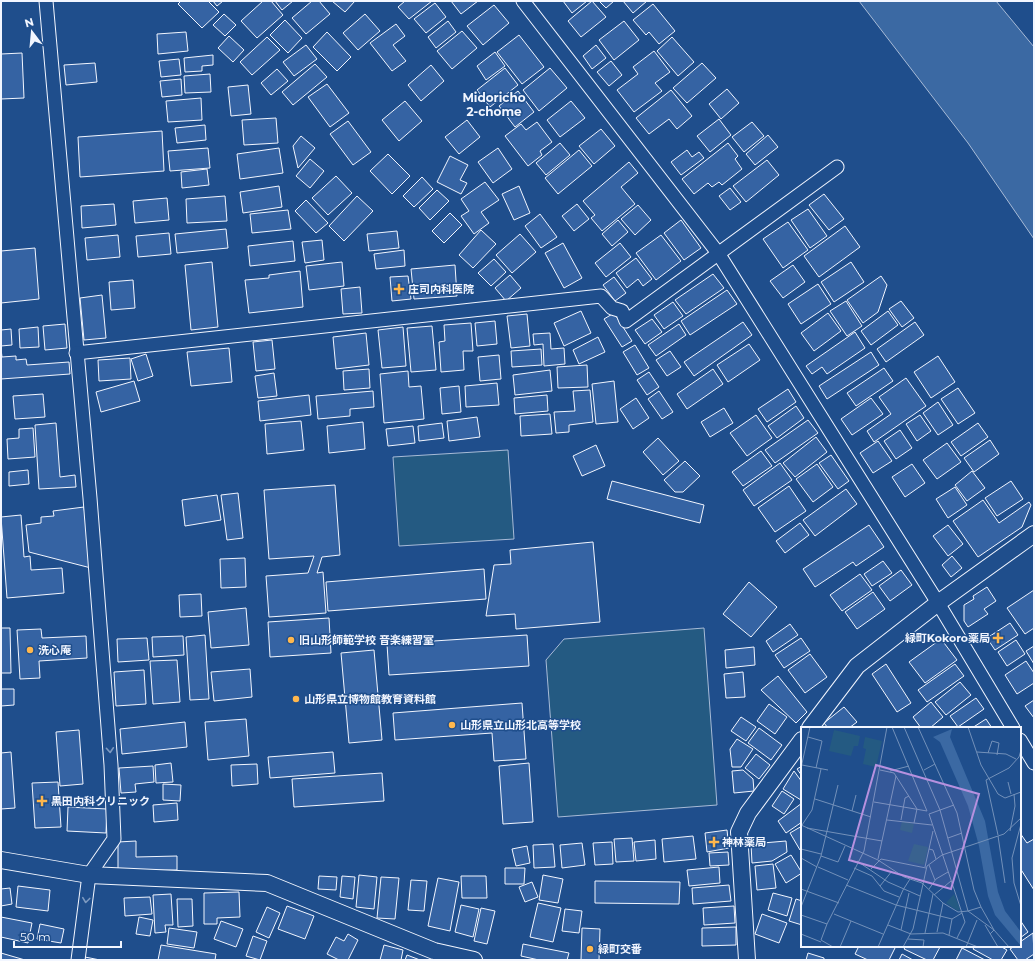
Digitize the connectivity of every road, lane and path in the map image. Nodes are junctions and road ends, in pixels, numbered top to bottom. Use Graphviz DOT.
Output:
graph roads {
  1 [pos="46,1"];
  2 [pos="523,1"];
  3 [pos="837,167"];
  4 [pos="718,252"];
  5 [pos="76,353"];
  6 [pos="1034,534"];
  7 [pos="938,603"];
  8 [pos="811,727"];
  9 [pos="1012,727"];
  10 [pos="801,741"];
  11 [pos="1021,742"];
  12 [pos="1034,763"];
  13 [pos="1,860"];
  14 [pos="89,875"];
  15 [pos="78,960"];
  16 [pos="474,960"];
  17 [pos="747,960"];
  1 -- 5 [label="street"];
  2 -- 4 [label="street"];
  3 -- 4 [label="street"];
  4 -- 5 [label="street"];
  4 -- 7 [label="street"];
  5 -- 14 [label="street, one-way"];
  6 -- 7 [label="street"];
  7 -- 8 [label="street"];
  7 -- 9 [label="street"];
  10 -- 17 [label="street"];
  11 -- 12 [label="street"];
  13 -- 14 [label="street"];
  14 -- 15 [label="street, one-way"];
  14 -- 16 [label="street"];
}
